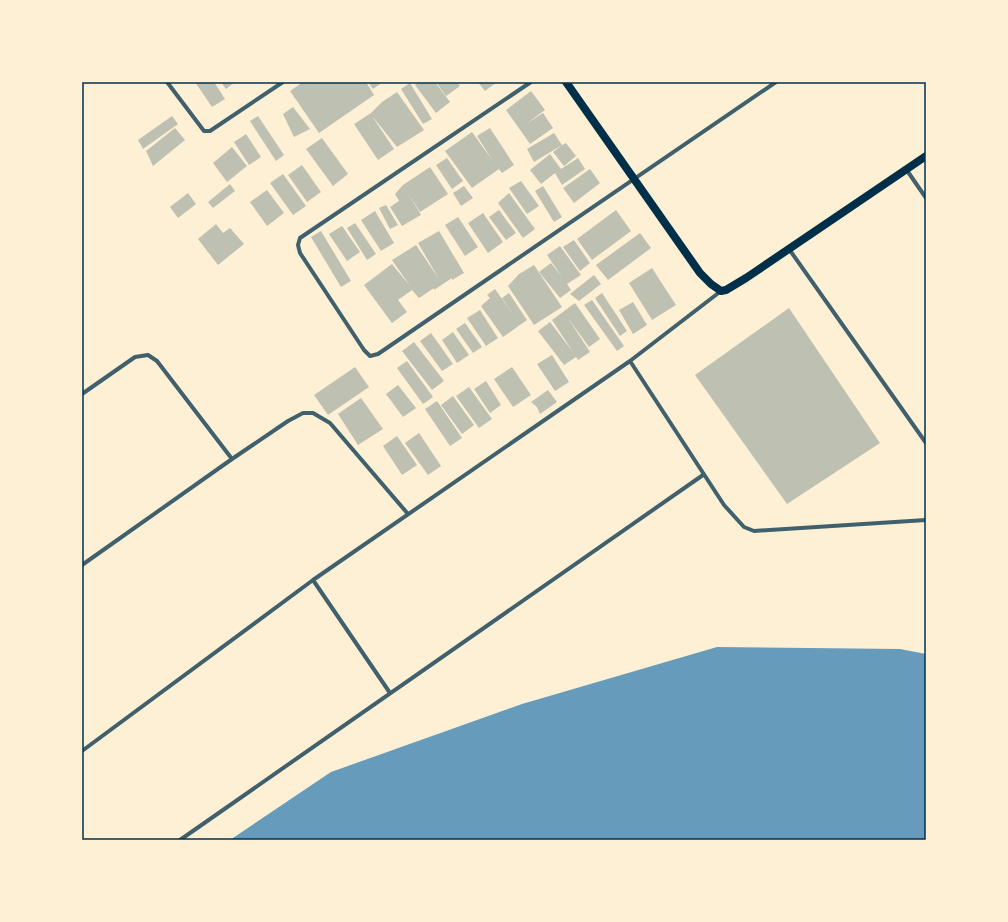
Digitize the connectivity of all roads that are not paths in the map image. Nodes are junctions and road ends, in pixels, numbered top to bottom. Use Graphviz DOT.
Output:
graph roads {
  1 [pos="167,82"];
  2 [pos="283,82"];
  3 [pos="531,82"];
  4 [pos="566,82"];
  5 [pos="776,82"];
  6 [pos="926,156"];
  7 [pos="906,169"];
  8 [pos="633,179"];
  9 [pos="926,198"];
  10 [pos="788,249"];
  11 [pos="721,291"];
  12 [pos="630,361"];
  13 [pos="82,394"];
  14 [pos="926,443"];
  15 [pos="232,459"];
  16 [pos="703,475"];
  17 [pos="408,514"];
  18 [pos="926,520"];
  19 [pos="82,565"];
  20 [pos="313,580"];
  21 [pos="390,693"];
  22 [pos="82,750"];
  23 [pos="180,840"];
  1 -- 2 [label="street"];
  3 -- 8 [label="street"];
  4 -- 8 [label="main road"];
  5 -- 8 [label="street"];
  6 -- 7 [label="main road"];
  7 -- 9 [label="street"];
  7 -- 10 [label="main road"];
  8 -- 11 [label="main road"];
  10 -- 11 [label="main road"];
  10 -- 14 [label="street"];
  11 -- 12 [label="street"];
  12 -- 16 [label="street"];
  12 -- 17 [label="street"];
  13 -- 15 [label="street"];
  15 -- 17 [label="street"];
  15 -- 19 [label="street"];
  16 -- 18 [label="street"];
  16 -- 21 [label="street"];
  17 -- 20 [label="street"];
  20 -- 21 [label="street"];
  20 -- 22 [label="street"];
  21 -- 23 [label="street"];
}
